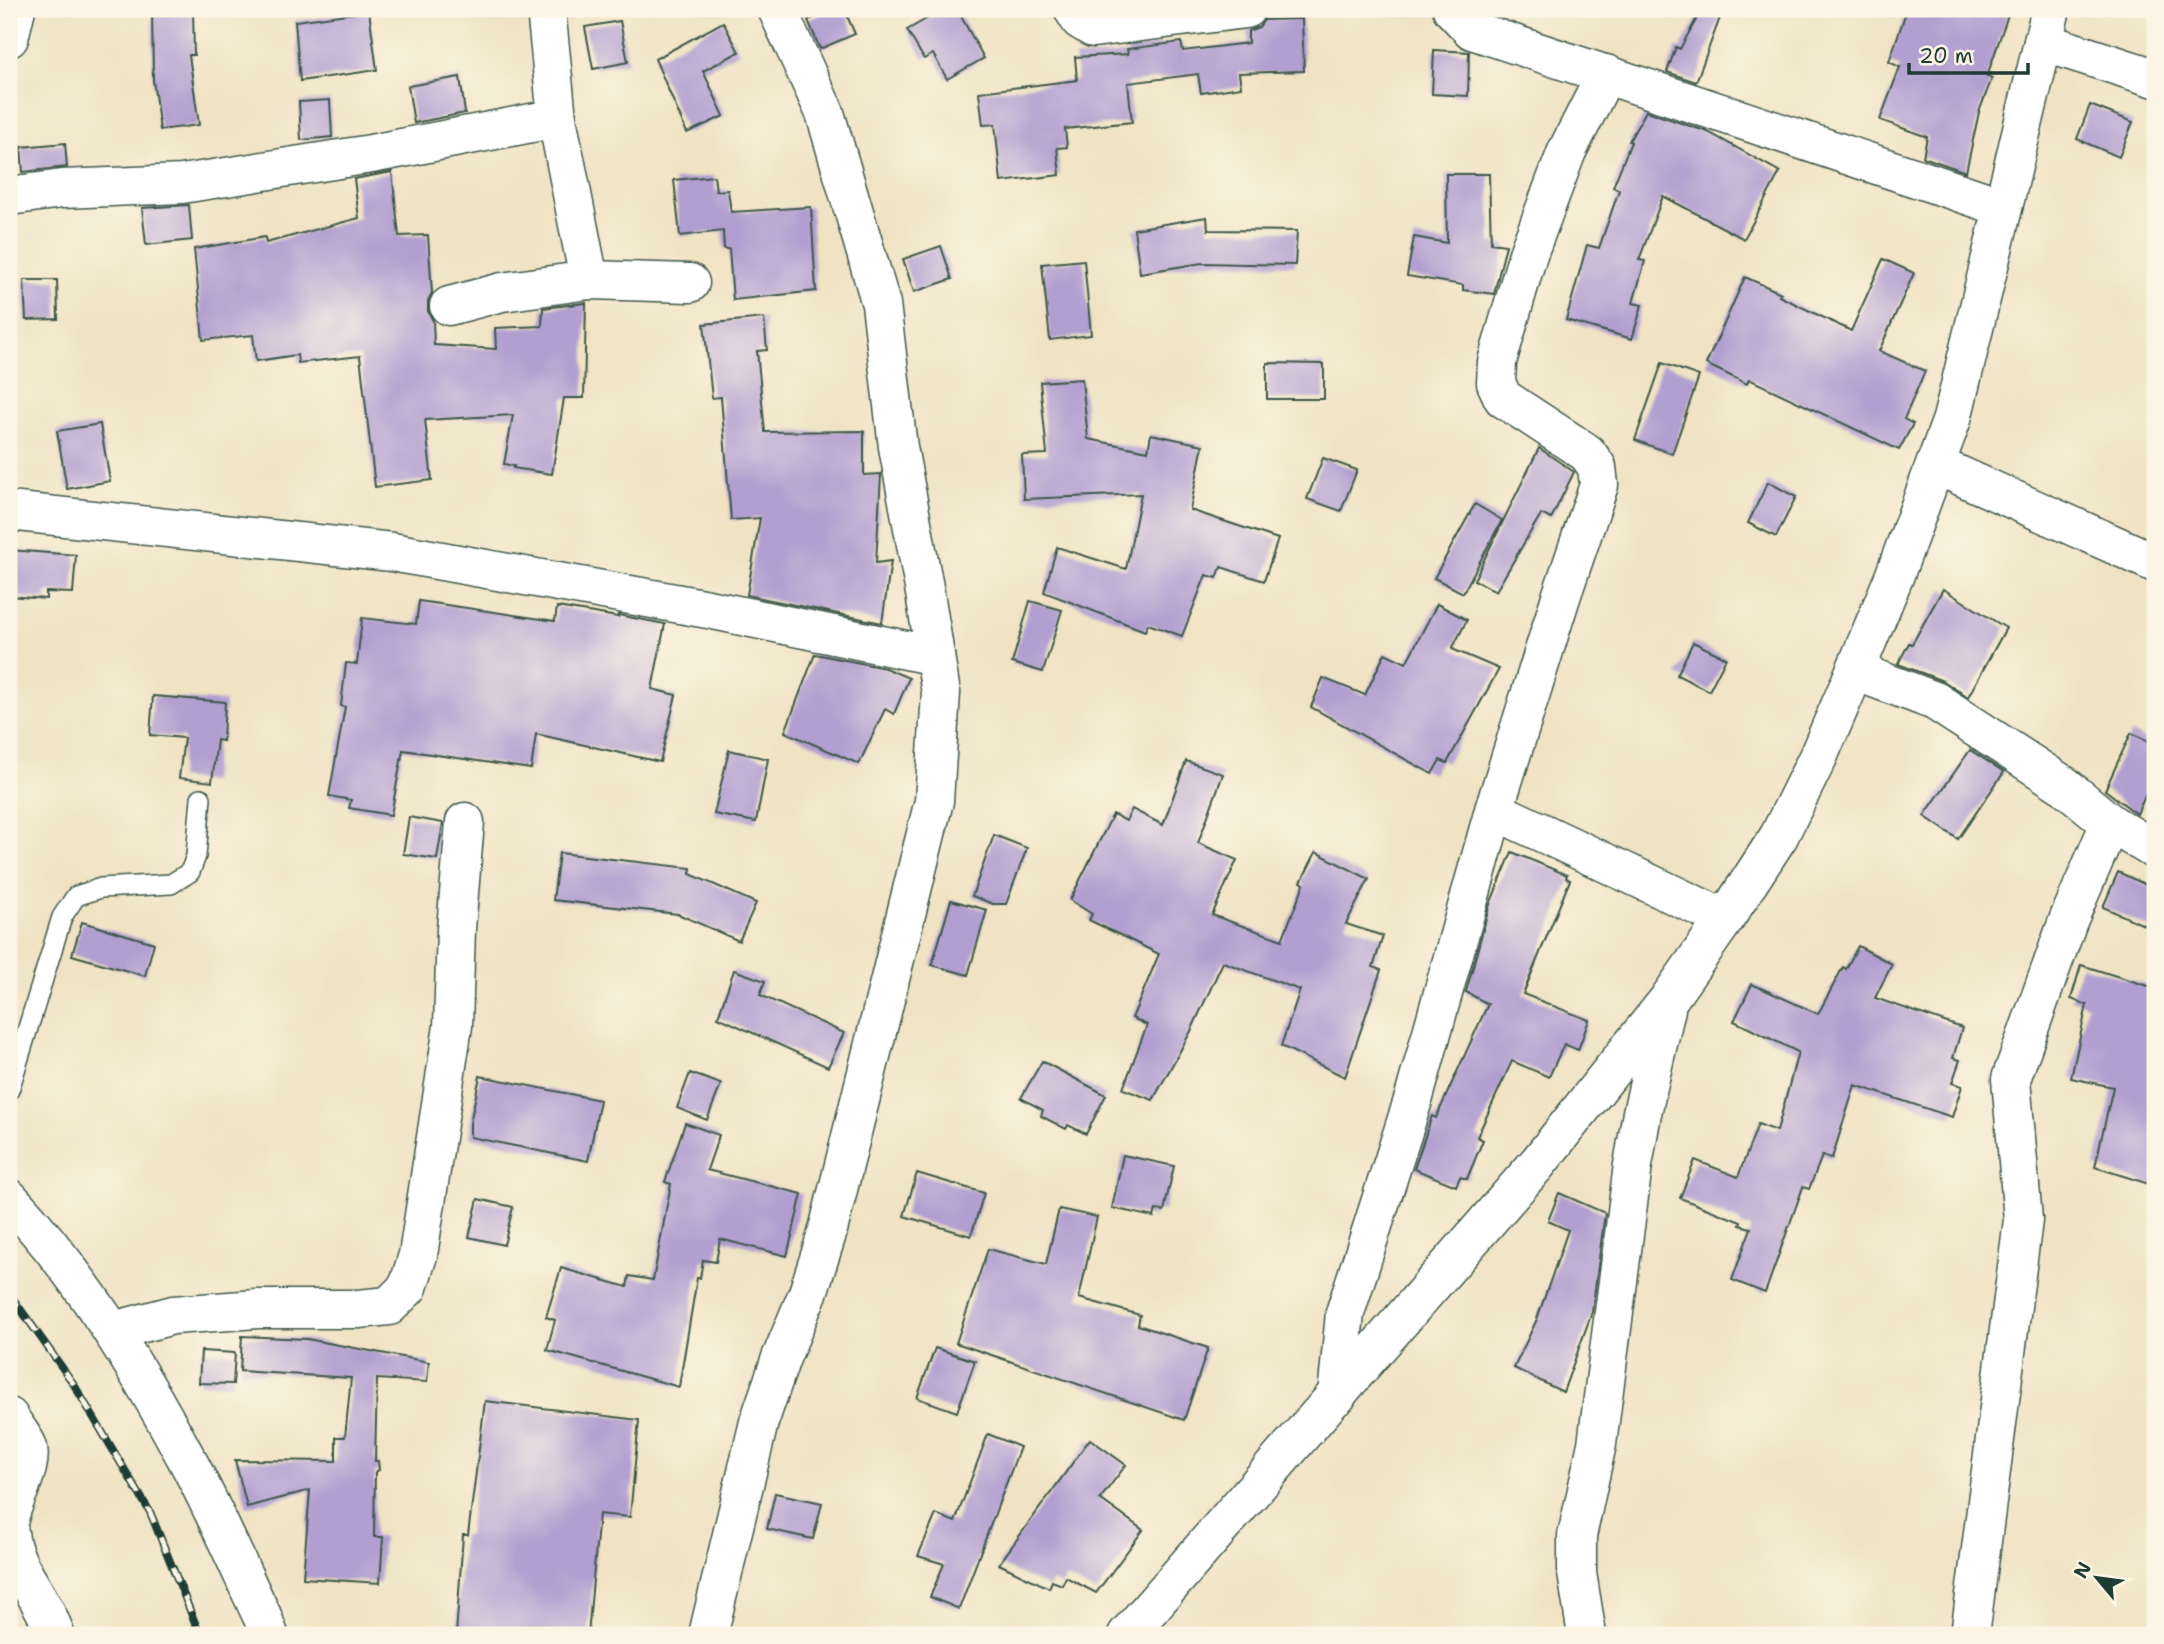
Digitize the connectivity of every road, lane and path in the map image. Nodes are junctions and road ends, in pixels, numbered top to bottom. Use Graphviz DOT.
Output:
graph roads {
  1 [pos="16,9"];
  2 [pos="546,9"];
  3 [pos="777,9"];
  4 [pos="1073,9"];
  5 [pos="1246,9"];
  6 [pos="1452,9"];
  7 [pos="2047,25"];
  8 [pos="9,38"];
  9 [pos="1606,74"];
  10 [pos="2155,78"];
  11 [pos="557,118"];
  12 [pos="9,196"];
  13 [pos="2003,207"];
  14 [pos="589,280"];
  15 [pos="690,283"];
  16 [pos="449,306"];
  17 [pos="1936,465"];
  18 [pos="9,511"];
  19 [pos="2155,562"];
  20 [pos="935,656"];
  21 [pos="1855,671"];
  22 [pos="201,798"];
  23 [pos="1494,810"];
  24 [pos="465,822"];
  25 [pos="2110,823"];
  26 [pos="2155,850"];
  27 [pos="1726,919"];
  28 [pos="1668,1000"];
  29 [pos="9,1090"];
  30 [pos="9,1198"];
  31 [pos="113,1331"];
  32 [pos="1338,1396"];
  33 [pos="9,1417"];
  34 [pos="9,1519"];
  35 [pos="9,1532"];
  36 [pos="55,1635"];
  37 [pos="269,1635"];
  38 [pos="708,1635"];
  39 [pos="1127,1635"];
  40 [pos="1587,1635"];
  41 [pos="1970,1635"];
  1 -- 8 [label="street"];
  2 -- 11 [label="street"];
  3 -- 20 [label="street"];
  4 -- 5 [label="street"];
  6 -- 9 [label="street"];
  7 -- 10 [label="street"];
  7 -- 13 [label="street"];
  9 -- 13 [label="street"];
  9 -- 23 [label="street"];
  11 -- 12 [label="street"];
  11 -- 14 [label="street"];
  13 -- 17 [label="street"];
  14 -- 15 [label="street"];
  14 -- 16 [label="street"];
  17 -- 19 [label="street"];
  17 -- 21 [label="street"];
  18 -- 20 [label="street"];
  20 -- 38 [label="street"];
  21 -- 25 [label="street"];
  21 -- 27 [label="street"];
  22 -- 29 [label="lane"];
  23 -- 27 [label="street"];
  23 -- 32 [label="street"];
  24 -- 31 [label="street"];
  25 -- 26 [label="street"];
  25 -- 41 [label="street"];
  27 -- 28 [label="street"];
  28 -- 32 [label="street"];
  28 -- 40 [label="street"];
  30 -- 31 [label="street"];
  31 -- 37 [label="street"];
  32 -- 39 [label="street"];
  33 -- 34 [label="street"];
  35 -- 36 [label="street"];
}
